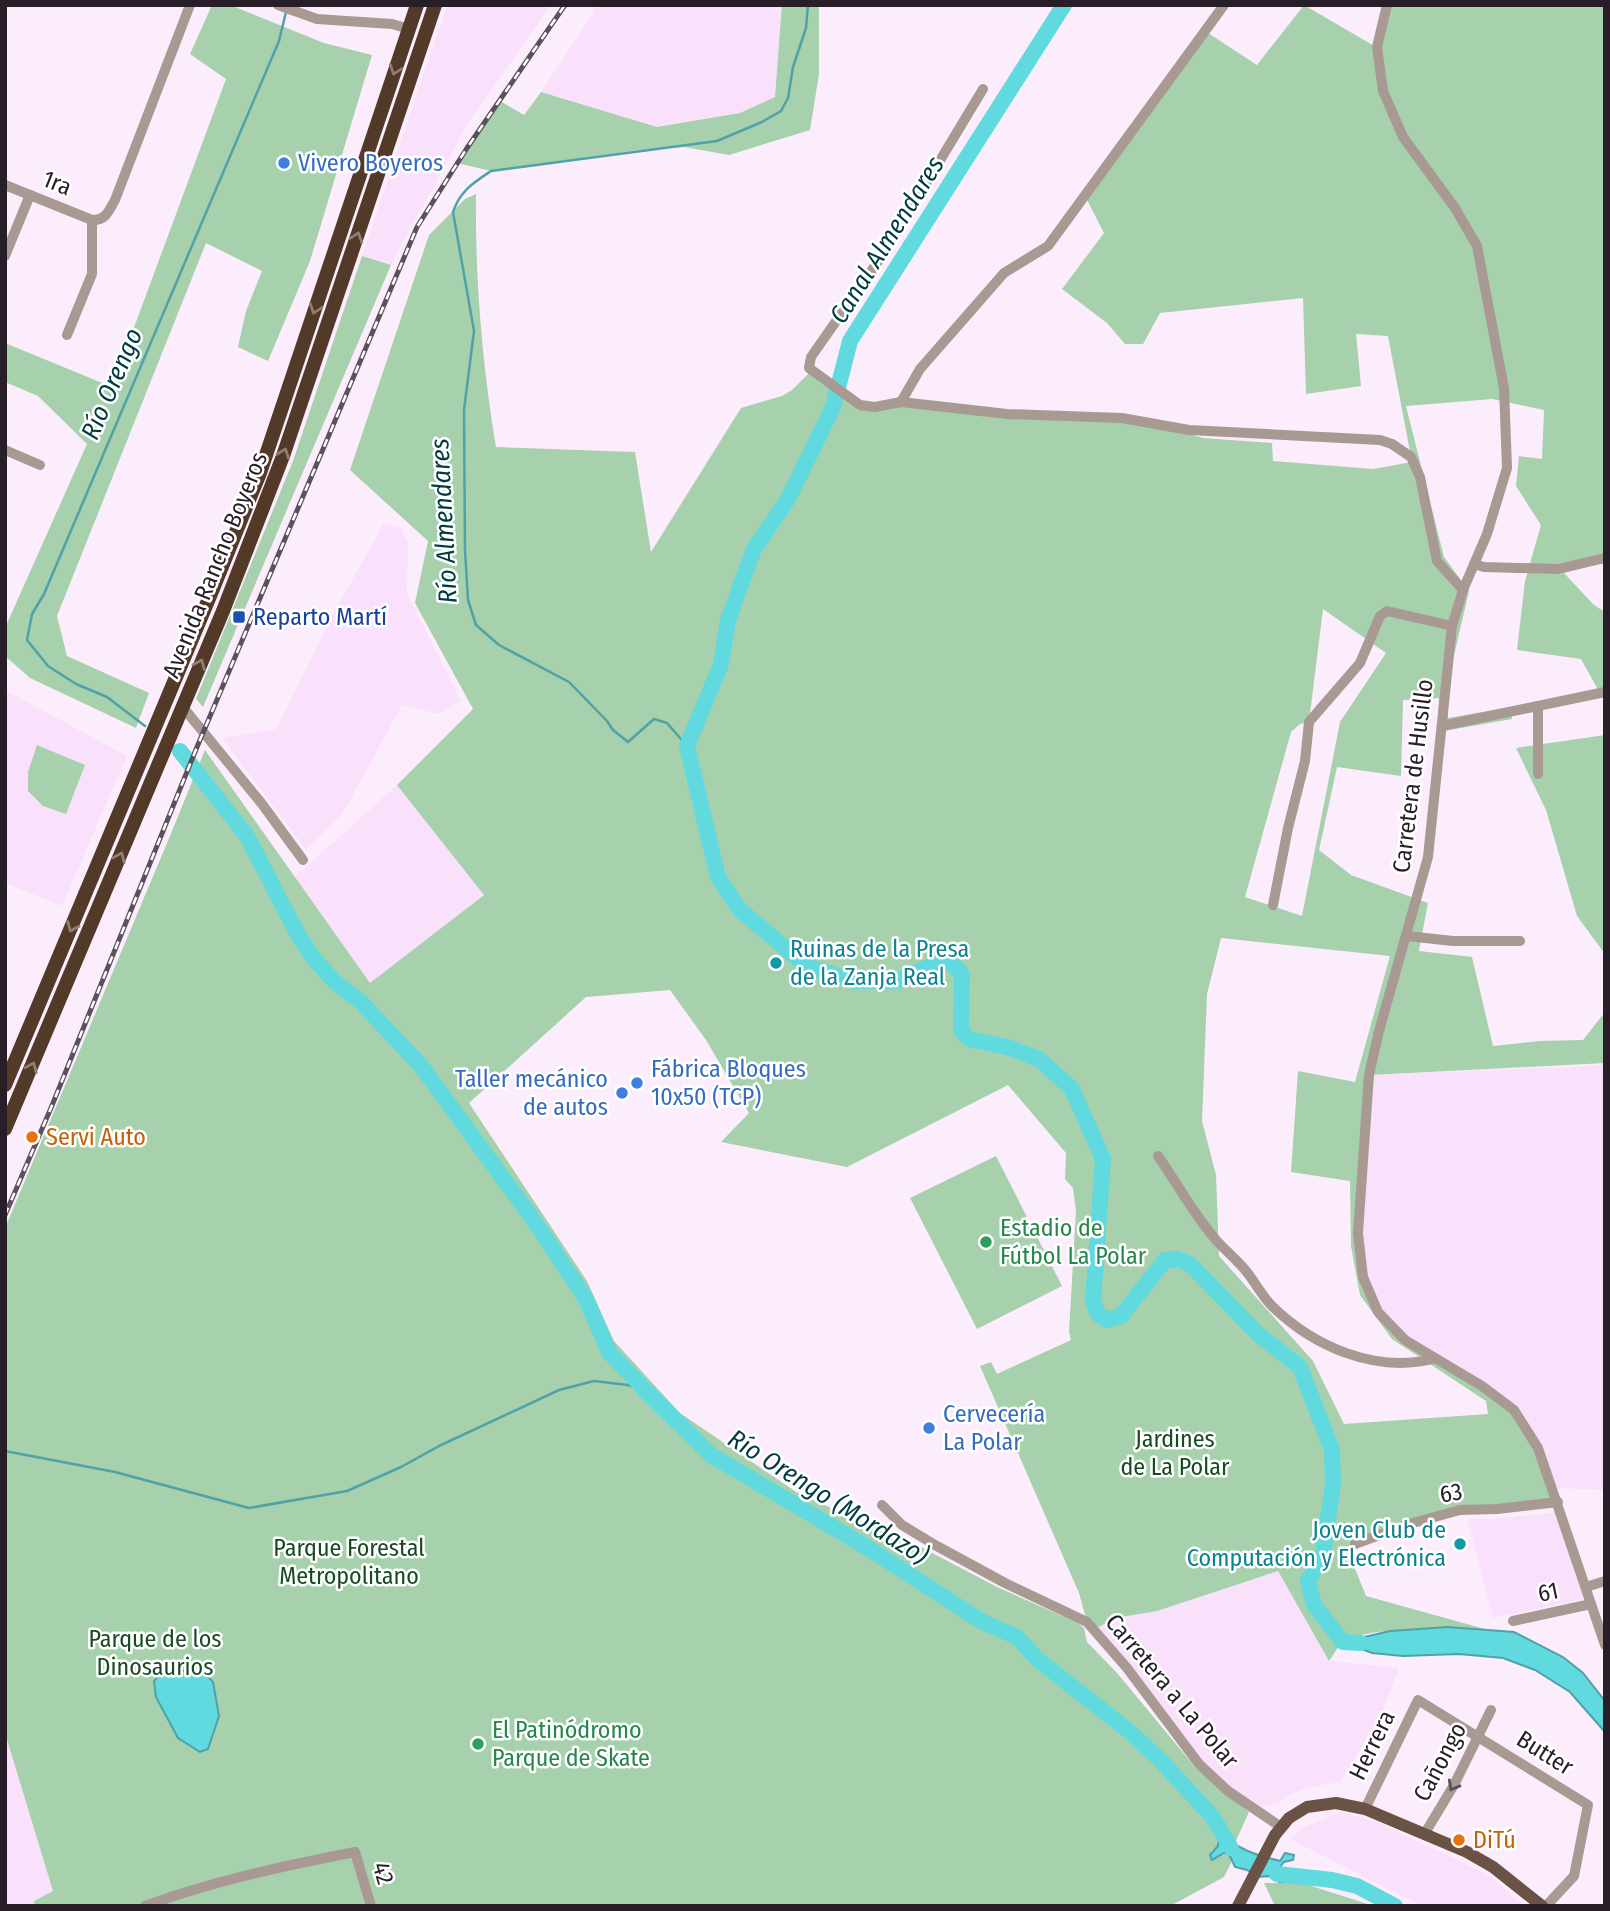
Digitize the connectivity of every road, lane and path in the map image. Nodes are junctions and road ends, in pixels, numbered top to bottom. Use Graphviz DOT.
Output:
graph roads {
  1 [pos="190,5"];
  2 [pos="278,5"];
  3 [pos="417,5"];
  4 [pos="435,5"];
  5 [pos="1224,5"];
  6 [pos="1387,5"];
  7 [pos="409,29"];
  8 [pos="983,89"];
  9 [pos="5,185"];
  10 [pos="30,195"];
  11 [pos="92,220"];
  12 [pos="5,256"];
  13 [pos="67,335"];
  14 [pos="901,402"];
  15 [pos="6,452"];
  16 [pos="40,465"];
  17 [pos="1605,558"];
  18 [pos="1474,564"];
  19 [pos="1463,590"];
  20 [pos="1452,626"];
  21 [pos="1605,692"];
  22 [pos="182,706"];
  23 [pos="1538,706"];
  24 [pos="1442,726"];
  25 [pos="1538,774"];
  26 [pos="303,860"];
  27 [pos="1273,905"];
  28 [pos="1407,936"];
  29 [pos="1520,941"];
  30 [pos="5,1084"];
  31 [pos="5,1129"];
  32 [pos="1158,1156"];
  33 [pos="1433,1359"];
  34 [pos="1558,1502"];
  35 [pos="882,1505"];
  36 [pos="1355,1544"];
  37 [pos="1605,1581"];
  38 [pos="1586,1587"];
  39 [pos="1591,1604"];
  40 [pos="1513,1621"];
  41 [pos="1605,1645"];
  42 [pos="1418,1700"];
  43 [pos="1491,1710"];
  44 [pos="1478,1737"];
  45 [pos="1365,1809"];
  46 [pos="1278,1831"];
  47 [pos="1425,1833"];
  48 [pos="145,1906"];
  49 [pos="371,1906"];
  50 [pos="1238,1906"];
  51 [pos="1544,1906"];
  1 -- 11 [label="street"];
  2 -- 7 [label="street"];
  3 -- 7 [label="highway, Avenida Rancho Boyeros"];
  22 -- 4 [label="highway, Avenida Rancho Boyeros, one-way"];
  5 -- 14 [label="street"];
  6 -- 18 [label="street, Carretera de Husillo"];
  7 -- 30 [label="highway, Avenida Rancho Boyeros, one-way"];
  8 -- 14 [label="street"];
  9 -- 10 [label="street, 1ra"];
  10 -- 11 [label="street, 1ra"];
  10 -- 12 [label="street"];
  11 -- 13 [label="street"];
  14 -- 19 [label="street"];
  15 -- 16 [label="street"];
  17 -- 18 [label="street"];
  18 -- 19 [label="street, Carretera de Husillo"];
  19 -- 20 [label="street, Carretera de Husillo"];
  20 -- 24 [label="street, Carretera de Husillo"];
  20 -- 27 [label="street"];
  21 -- 23 [label="street"];
  22 -- 26 [label="street"];
  31 -- 22 [label="highway, Avenida Rancho Boyeros, one-way"];
  23 -- 24 [label="street"];
  23 -- 25 [label="street"];
  24 -- 28 [label="street, Carretera de Husillo"];
  28 -- 29 [label="street"];
  28 -- 33 [label="street, Carretera de Husillo"];
  32 -- 33 [label="street"];
  33 -- 34 [label="street, Carretera de Husillo"];
  34 -- 36 [label="street, 63"];
  34 -- 38 [label="street, Carretera de Husillo"];
  35 -- 46 [label="street, Carretera a La Polar"];
  37 -- 38 [label="street, 61"];
  38 -- 39 [label="street, Carretera de Husillo"];
  39 -- 40 [label="street, 61"];
  39 -- 41 [label="street, Carretera de Husillo"];
  42 -- 44 [label="street, Butter"];
  42 -- 45 [label="street, Herrera"];
  43 -- 44 [label="street, Cañongo"];
  44 -- 47 [label="street, Cañongo, one-way"];
  44 -- 51 [label="street, Butter"];
  45 -- 46 [label="main road"];
  45 -- 47 [label="main road"];
  46 -- 50 [label="main road"];
  47 -- 51 [label="main road"];
  48 -- 49 [label="street, 42"];
}
